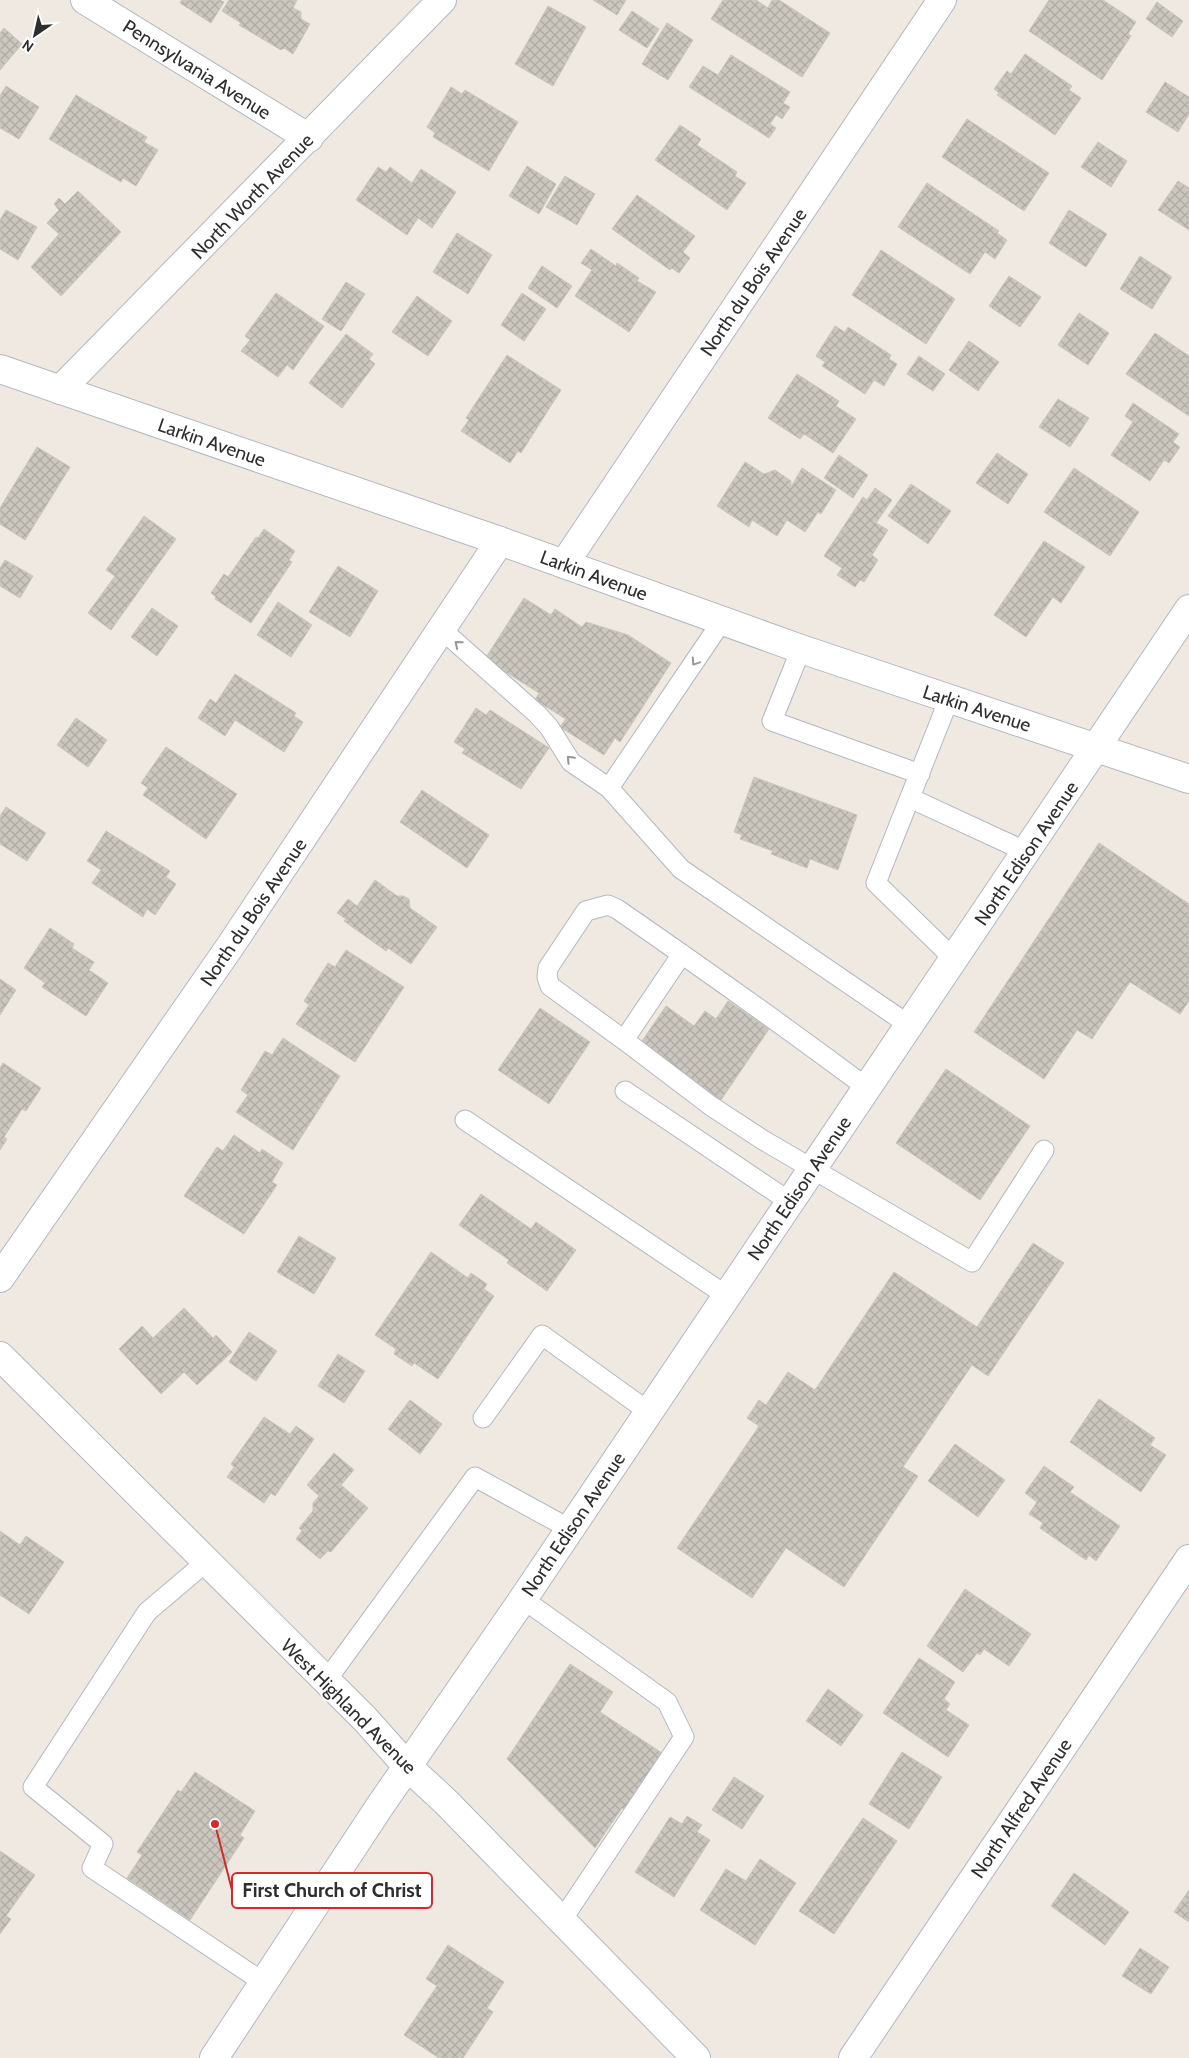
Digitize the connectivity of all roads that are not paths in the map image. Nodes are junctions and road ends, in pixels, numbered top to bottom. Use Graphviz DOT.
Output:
graph roads {
  1 [pos="85,0"];
  2 [pos="442,0"];
  3 [pos="942,0"];
  4 [pos="309,138"];
  5 [pos="0,370"];
  6 [pos="60,390"];
  7 [pos="500,541"];
  8 [pos="564,564"];
  9 [pos="1189,609"];
  10 [pos="722,622"];
  11 [pos="441,629"];
  12 [pos="801,650"];
  13 [pos="949,699"];
  14 [pos="1097,748"];
  15 [pos="920,774"];
  16 [pos="1189,779"];
  17 [pos="609,788"];
  18 [pos="910,798"];
  19 [pos="1027,852"];
  20 [pos="682,954"];
  21 [pos="954,959"];
  22 [pos="908,1025"];
  23 [pos="624,1040"];
  24 [pos="866,1087"];
  25 [pos="625,1091"];
  26 [pos="465,1120"];
  27 [pos="1044,1150"];
  28 [pos="814,1168"];
  29 [pos="790,1202"];
  30 [pos="0,1278"];
  31 [pos="727,1296"];
  32 [pos="0,1356"];
  33 [pos="649,1412"];
  34 [pos="483,1418"];
  35 [pos="570,1529"];
  36 [pos="1189,1559"];
  37 [pos="206,1562"];
  38 [pos="523,1599"];
  39 [pos="326,1681"];
  40 [pos="407,1766"];
  41 [pos="562,1920"];
  42 [pos="263,1982"];
  43 [pos="214,2058"];
  44 [pos="696,2058"];
  45 [pos="853,2058"];
  1 -- 4 [label="street, Pennsylvania Avenue"];
  2 -- 4 [label="street, North Worth Avenue"];
  3 -- 8 [label="street, North du Bois Avenue"];
  4 -- 6 [label="street, North Worth Avenue"];
  5 -- 6 [label="street, Larkin Avenue"];
  6 -- 7 [label="street, Larkin Avenue"];
  7 -- 8 [label="street, Larkin Avenue"];
  7 -- 11 [label="street, North du Bois Avenue"];
  8 -- 10 [label="street, Larkin Avenue"];
  9 -- 14 [label="street, North Edison Avenue"];
  10 -- 12 [label="street, Larkin Avenue"];
  10 -- 17 [label="lane, one-way"];
  17 -- 11 [label="lane, one-way"];
  11 -- 30 [label="street, North du Bois Avenue"];
  12 -- 13 [label="street, Larkin Avenue"];
  12 -- 15 [label="lane"];
  13 -- 14 [label="street, Larkin Avenue"];
  13 -- 15 [label="lane"];
  14 -- 16 [label="street, Larkin Avenue"];
  14 -- 19 [label="street, North Edison Avenue"];
  15 -- 18 [label="lane"];
  17 -- 22 [label="lane"];
  18 -- 19 [label="lane"];
  18 -- 21 [label="lane"];
  19 -- 21 [label="street, North Edison Avenue"];
  20 -- 23 [label="lane"];
  20 -- 23 [label="lane"];
  20 -- 24 [label="lane"];
  21 -- 22 [label="street, North Edison Avenue"];
  22 -- 24 [label="street, North Edison Avenue"];
  23 -- 28 [label="lane"];
  24 -- 28 [label="street, North Edison Avenue"];
  25 -- 29 [label="lane"];
  26 -- 31 [label="lane"];
  27 -- 28 [label="lane"];
  28 -- 29 [label="street, North Edison Avenue"];
  29 -- 31 [label="street, North Edison Avenue"];
  31 -- 33 [label="street, North Edison Avenue"];
  32 -- 37 [label="street, West Highland Avenue"];
  33 -- 34 [label="lane"];
  33 -- 35 [label="street, North Edison Avenue"];
  35 -- 38 [label="street, North Edison Avenue"];
  35 -- 39 [label="lane"];
  36 -- 45 [label="street, North Alfred Avenue"];
  37 -- 39 [label="street, West Highland Avenue"];
  37 -- 42 [label="lane"];
  38 -- 40 [label="street, North Edison Avenue"];
  38 -- 41 [label="lane"];
  39 -- 40 [label="street, West Highland Avenue"];
  40 -- 41 [label="street, West Highland Avenue"];
  40 -- 42 [label="street, North Edison Avenue"];
  41 -- 44 [label="street, West Highland Avenue"];
  42 -- 43 [label="street, North Edison Avenue"];
}
